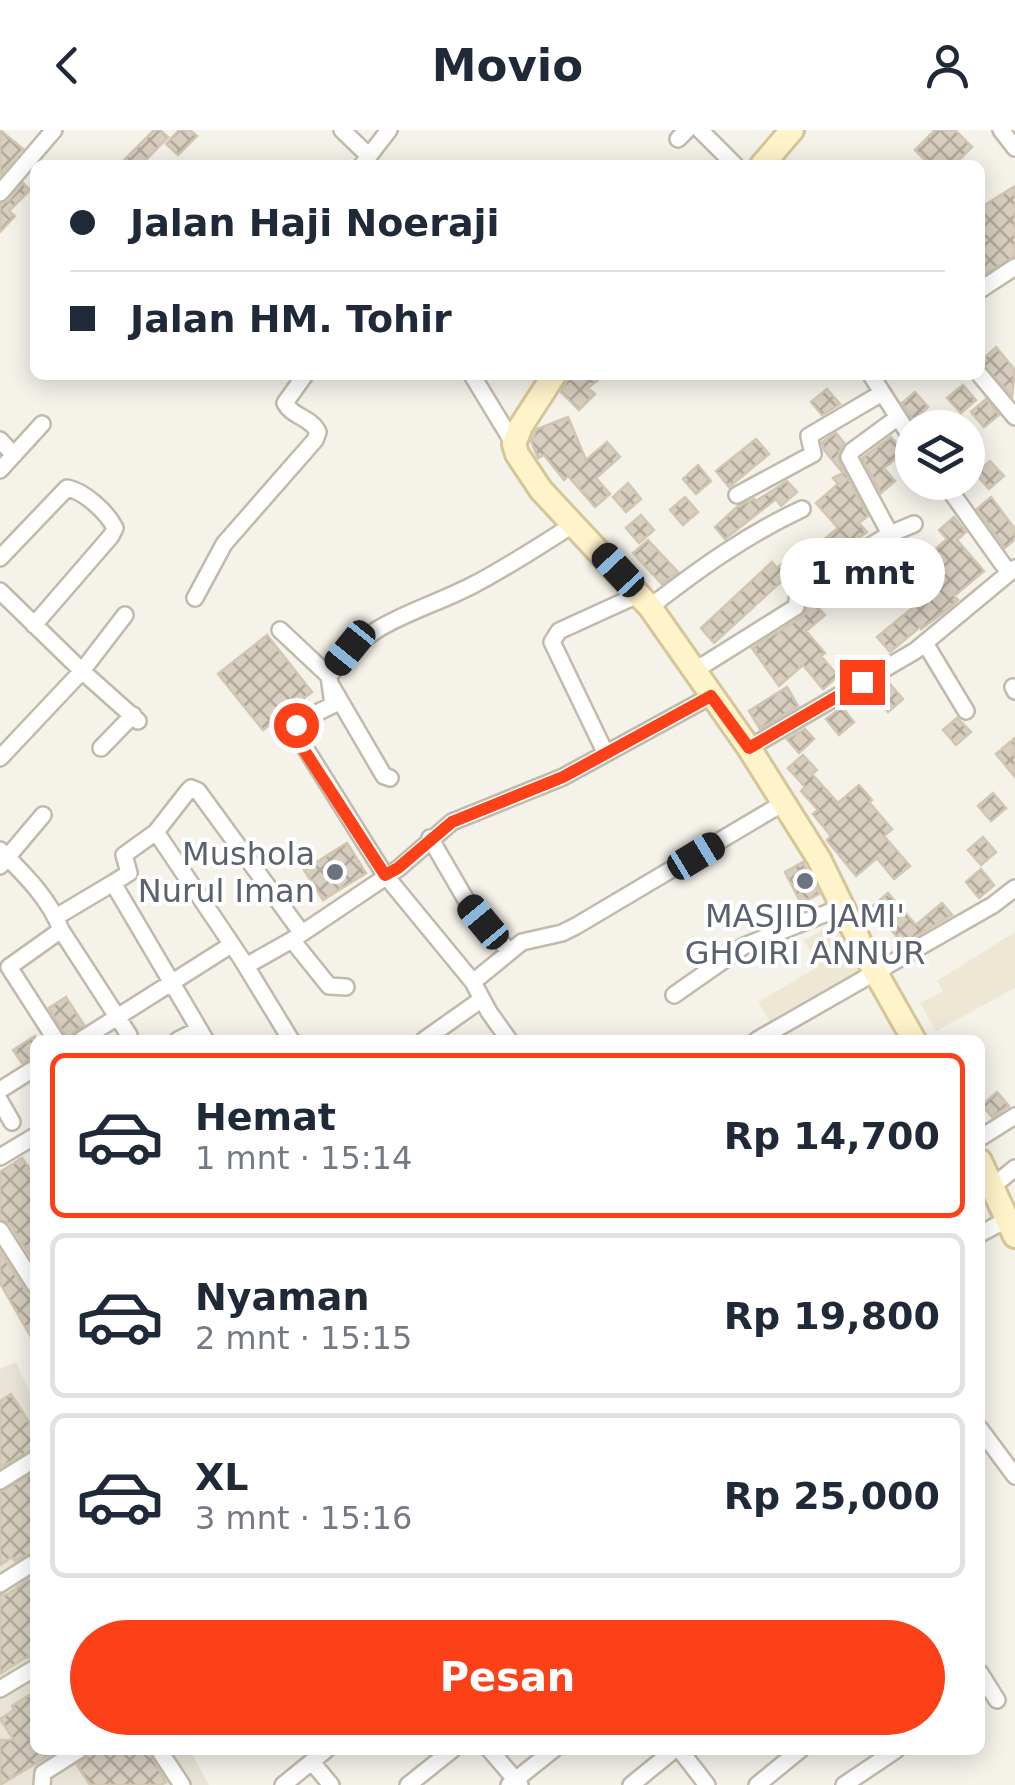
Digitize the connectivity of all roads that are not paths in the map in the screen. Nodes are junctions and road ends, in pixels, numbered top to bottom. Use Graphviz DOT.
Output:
graph roads {
  1 [pos="54,130"];
  2 [pos="342,130"];
  3 [pos="388,130"];
  4 [pos="700,130"];
  5 [pos="792,130"];
  6 [pos="1001,130"];
  7 [pos="1015,148"];
  8 [pos="365,160"];
  9 [pos="729,160"];
  10 [pos="766,160"];
  11 [pos="0,192"];
  12 [pos="1015,267"];
  13 [pos="985,287"];
  14 [pos="301,380"];
  15 [pos="475,380"];
  16 [pos="551,380"];
  17 [pos="874,380"];
  18 [pos="984,380"];
  19 [pos="882,393"];
  20 [pos="895,415"];
  21 [pos="1015,417"];
  22 [pos="895,419"];
  23 [pos="42,424"];
  24 [pos="0,440"];
  25 [pos="514,444"];
  26 [pos="14,455"];
  27 [pos="0,470"];
  28 [pos="737,495"];
  29 [pos="958,500"];
  30 [pos="802,509"];
  31 [pos="574,524"];
  32 [pos="914,524"];
  33 [pos="890,534"];
  34 [pos="0,558"];
  35 [pos="1012,570"];
  36 [pos="0,591"];
  37 [pos="196,598"];
  38 [pos="645,600"];
  39 [pos="125,615"];
  40 [pos="34,626"];
  41 [pos="280,630"];
  42 [pos="925,643"];
  43 [pos="82,671"];
  44 [pos="694,672"];
  45 [pos="330,680"];
  46 [pos="711,696"];
  47 [pos="966,712"];
  48 [pos="101,748"];
  49 [pos="749,748"];
  50 [pos="605,752"];
  51 [pos="0,758"];
  52 [pos="390,778"];
  53 [pos="785,802"];
  54 [pos="44,815"];
  55 [pos="156,832"];
  56 [pos="430,838"];
  57 [pos="2,858"];
  58 [pos="385,875"];
  59 [pos="113,883"];
  60 [pos="1015,888"];
  61 [pos="842,907"];
  62 [pos="59,924"];
  63 [pos="297,936"];
  64 [pos="231,945"];
  65 [pos="508,950"];
  66 [pos="246,966"];
  67 [pos="5,970"];
  68 [pos="876,972"];
  69 [pos="174,982"];
  70 [pos="473,982"];
  71 [pos="346,987"];
  72 [pos="674,995"];
  73 [pos="482,999"];
  74 [pos="119,1018"];
  75 [pos="129,1034"];
  76 [pos="52,1035"];
  77 [pos="90,1035"];
  78 [pos="203,1035"];
  79 [pos="289,1035"];
  80 [pos="431,1035"];
  81 [pos="507,1035"];
  82 [pos="765,1035"];
  83 [pos="911,1035"];
  84 [pos="30,1071"];
  85 [pos="0,1090"];
  86 [pos="0,1101"];
  87 [pos="1015,1116"];
  88 [pos="12,1122"];
  89 [pos="985,1135"];
  90 [pos="30,1144"];
  91 [pos="0,1158"];
  92 [pos="1015,1168"];
  93 [pos="985,1172"];
  94 [pos="992,1187"];
  95 [pos="1010,1228"];
  96 [pos="0,1230"];
  97 [pos="985,1233"];
  98 [pos="30,1276"];
  99 [pos="985,1436"];
  100 [pos="30,1462"];
  101 [pos="1015,1476"];
  102 [pos="0,1481"];
  103 [pos="30,1565"];
  104 [pos="0,1584"];
  105 [pos="30,1671"];
  106 [pos="985,1682"];
  107 [pos="0,1689"];
  108 [pos="997,1700"];
  109 [pos="72,1755"];
  110 [pos="162,1755"];
  111 [pos="320,1755"];
  112 [pos="446,1755"];
  113 [pos="494,1755"];
  114 [pos="547,1755"];
  115 [pos="676,1755"];
  116 [pos="685,1755"];
  117 [pos="794,1755"];
  118 [pos="889,1755"];
  119 [pos="312,1762"];
  120 [pos="515,1783"];
  121 [pos="42,1785"];
  122 [pos="182,1785"];
  123 [pos="283,1785"];
  124 [pos="331,1785"];
  125 [pos="408,1785"];
  126 [pos="632,1785"];
  127 [pos="706,1785"];
  128 [pos="756,1785"];
  129 [pos="844,1785"];
  1 -- 11 [label="street"];
  2 -- 8 [label="street"];
  3 -- 8 [label="street"];
  4 -- 9 [label="street"];
  5 -- 10 [label="street"];
  6 -- 7 [label="street"];
  12 -- 13 [label="street"];
  14 -- 37 [label="street"];
  15 -- 25 [label="street"];
  16 -- 25 [label="street"];
  17 -- 19 [label="street"];
  18 -- 21 [label="street"];
  19 -- 20 [label="street"];
  19 -- 28 [label="street"];
  22 -- 33 [label="street"];
  23 -- 26 [label="street"];
  24 -- 26 [label="street"];
  25 -- 31 [label="street"];
  26 -- 27 [label="street"];
  29 -- 35 [label="street"];
  30 -- 38 [label="street"];
  31 -- 38 [label="street"];
  31 -- 45 [label="street"];
  32 -- 33 [label="street"];
  33 -- 44 [label="street"];
  34 -- 40 [label="street"];
  35 -- 42 [label="street"];
  36 -- 40 [label="street"];
  38 -- 44 [label="street"];
  38 -- 50 [label="street"];
  39 -- 43 [label="street"];
  40 -- 43 [label="street"];
  41 -- 45 [label="street"];
  42 -- 47 [label="street"];
  42 -- 49 [label="street"];
  43 -- 48 [label="street"];
  43 -- 51 [label="street"];
  44 -- 46 [label="street"];
  45 -- 52 [label="street"];
  45 -- 58 [label="street"];
  46 -- 49 [label="street"];
  46 -- 50 [label="street"];
  49 -- 53 [label="street"];
  50 -- 56 [label="street"];
  53 -- 61 [label="street"];
  53 -- 65 [label="street"];
  54 -- 57 [label="street"];
  55 -- 59 [label="street"];
  55 -- 63 [label="street"];
  55 -- 64 [label="street"];
  56 -- 58 [label="street"];
  56 -- 65 [label="street"];
  57 -- 62 [label="street"];
  58 -- 63 [label="street"];
  58 -- 70 [label="street"];
  59 -- 62 [label="street"];
  59 -- 69 [label="street"];
  60 -- 68 [label="street"];
  61 -- 68 [label="street"];
  61 -- 72 [label="street"];
  62 -- 67 [label="street"];
  62 -- 74 [label="street"];
  63 -- 66 [label="street"];
  63 -- 71 [label="street"];
  64 -- 66 [label="street"];
  64 -- 69 [label="street"];
  65 -- 70 [label="street"];
  66 -- 79 [label="street"];
  67 -- 76 [label="street"];
  68 -- 82 [label="street"];
  68 -- 83 [label="street"];
  69 -- 74 [label="street"];
  69 -- 78 [label="street"];
  70 -- 73 [label="street"];
  73 -- 80 [label="street"];
  73 -- 81 [label="street"];
  74 -- 75 [label="street"];
  74 -- 77 [label="street"];
  84 -- 85 [label="street"];
  86 -- 88 [label="street"];
  87 -- 89 [label="street"];
  90 -- 91 [label="street"];
  92 -- 94 [label="street"];
  93 -- 94 [label="street"];
  94 -- 95 [label="street"];
  95 -- 97 [label="street"];
  96 -- 98 [label="street"];
  99 -- 101 [label="street"];
  100 -- 102 [label="street"];
  103 -- 104 [label="street"];
  105 -- 107 [label="street"];
  106 -- 108 [label="street"];
  109 -- 121 [label="street"];
  110 -- 122 [label="street"];
  111 -- 119 [label="street"];
  112 -- 125 [label="street"];
  113 -- 120 [label="street"];
  114 -- 120 [label="street"];
  115 -- 126 [label="street"];
  116 -- 127 [label="street"];
  117 -- 128 [label="street"];
  118 -- 129 [label="street"];
  119 -- 123 [label="street"];
  119 -- 124 [label="street"];
}
